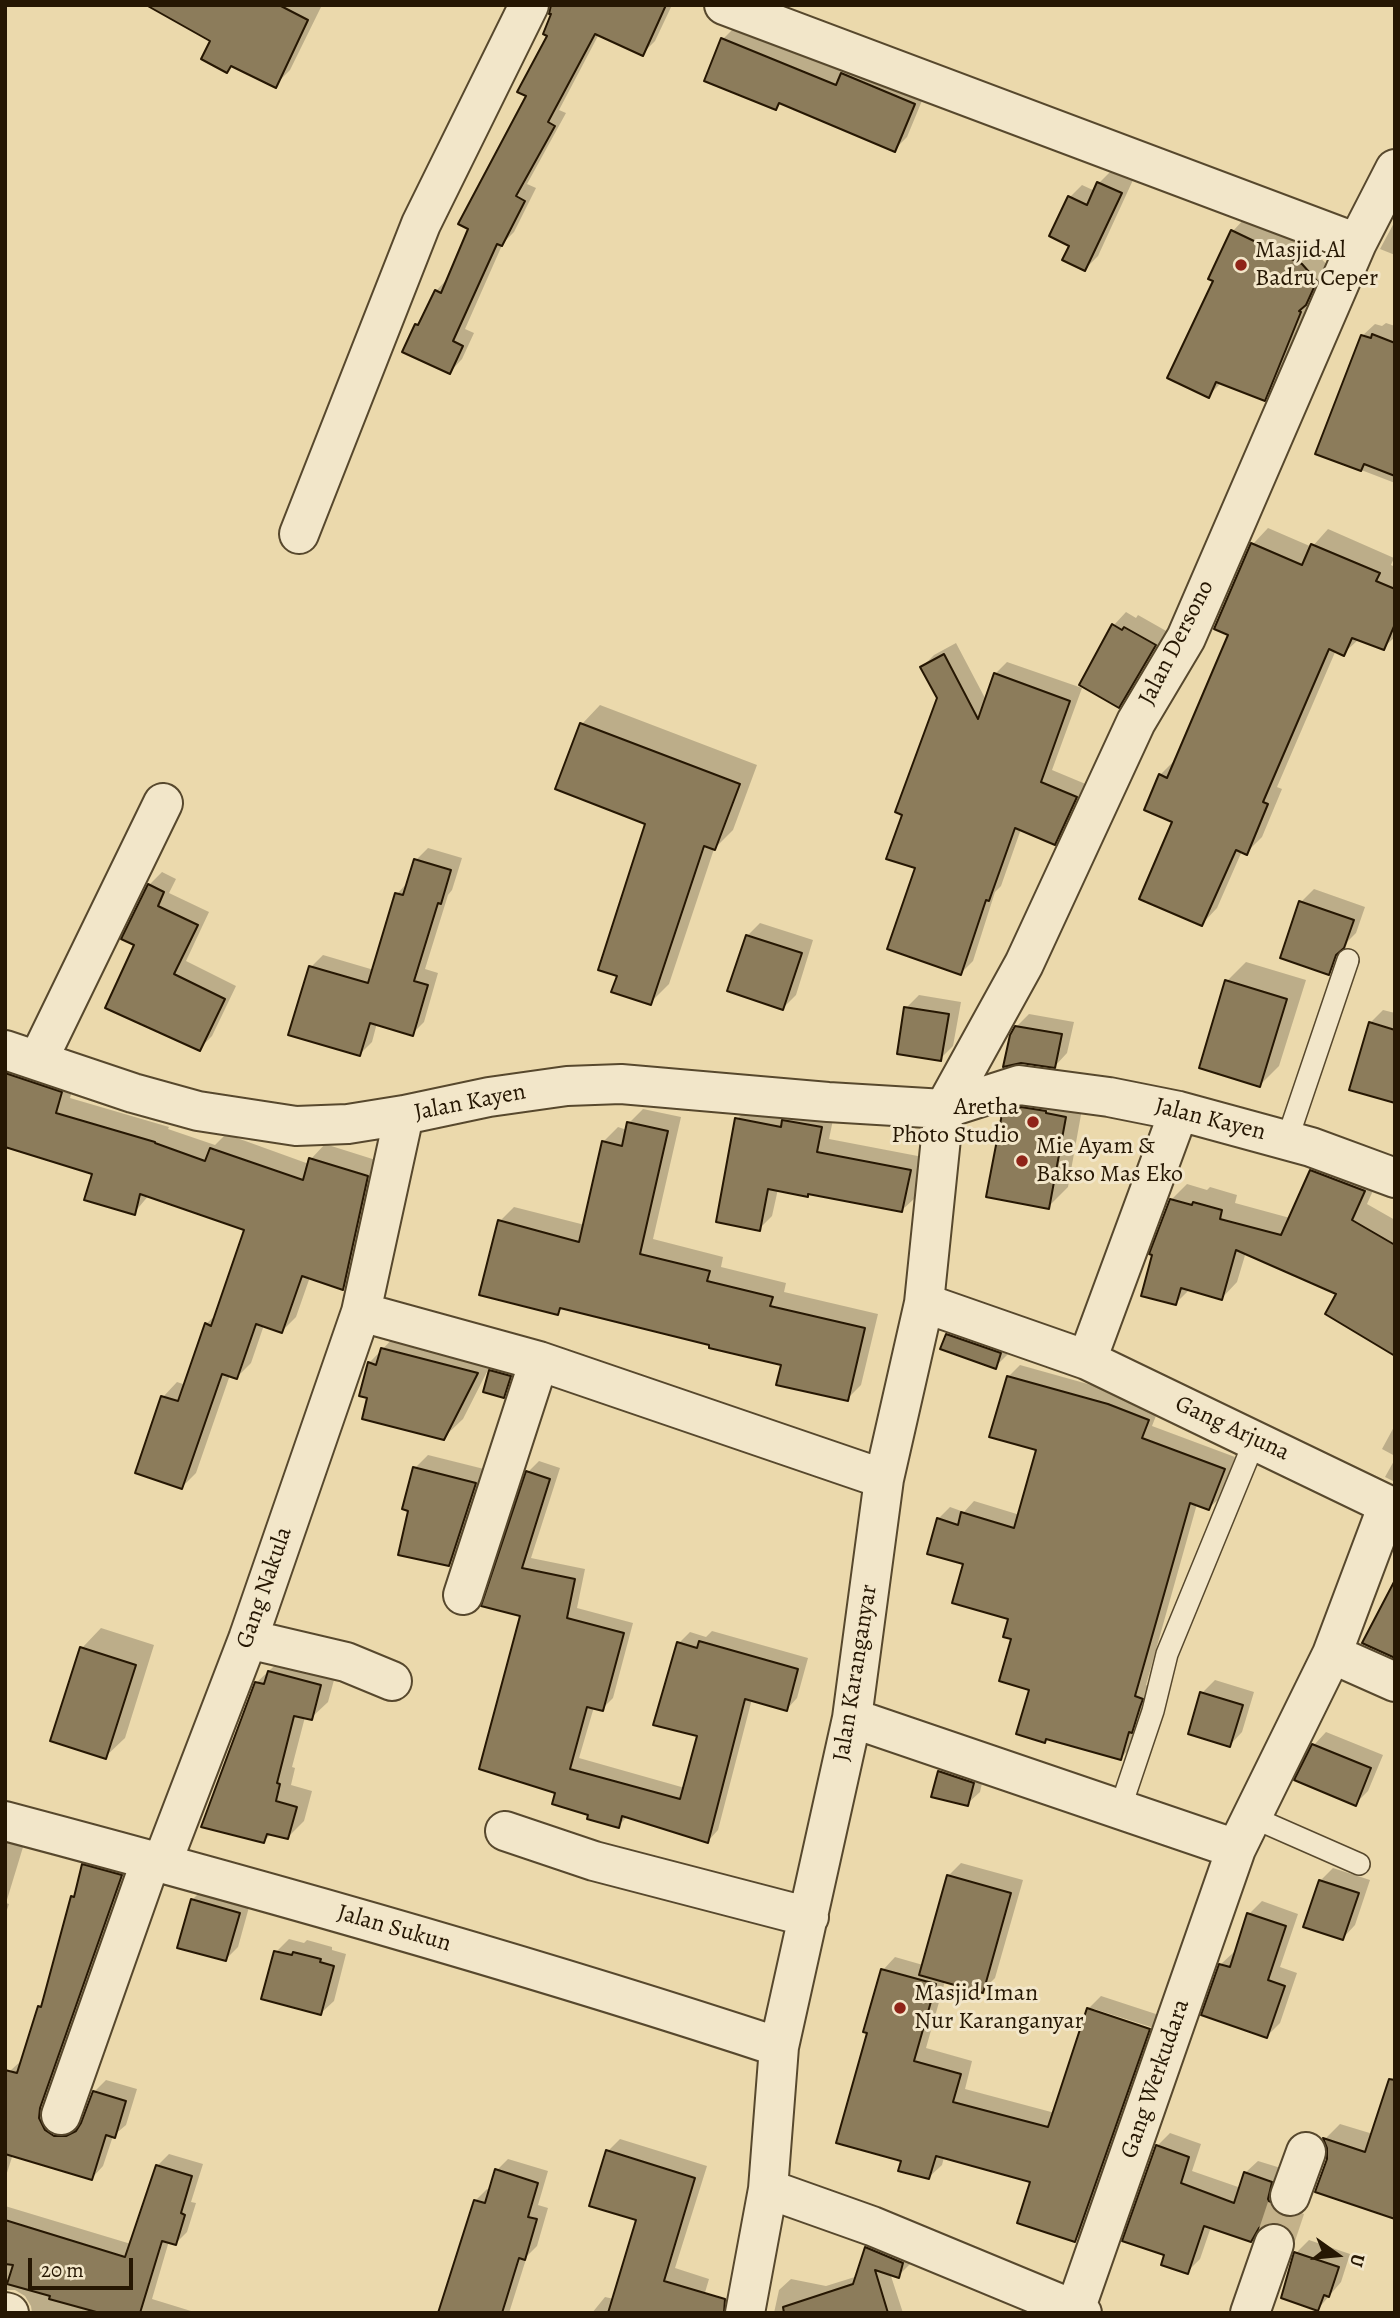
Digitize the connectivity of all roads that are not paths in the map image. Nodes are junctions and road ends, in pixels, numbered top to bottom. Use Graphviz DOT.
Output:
graph roads {
  1 [pos="529,5"];
  2 [pos="724,5"];
  3 [pos="1395,169"];
  4 [pos="1357,243"];
  5 [pos="299,534"];
  6 [pos="163,803"];
  7 [pos="1348,960"];
  8 [pos="22,1055"];
  9 [pos="944,1109"];
  10 [pos="1179,1111"];
  11 [pos="404,1115"];
  12 [pos="1287,1140"];
  13 [pos="1395,1178"];
  14 [pos="924,1303"];
  15 [pos="361,1312"];
  16 [pos="1087,1360"];
  17 [pos="539,1361"];
  18 [pos="1255,1440"];
  19 [pos="884,1479"];
  20 [pos="463,1595"];
  21 [pos="248,1639"];
  22 [pos="1332,1654"];
  23 [pos="392,1681"];
  24 [pos="1395,1682"];
  25 [pos="852,1718"];
  26 [pos="1119,1809"];
  27 [pos="5,1822"];
  28 [pos="505,1831"];
  29 [pos="1244,1833"];
  30 [pos="157,1861"];
  31 [pos="1359,1864"];
  32 [pos="809,1917"];
  33 [pos="779,2047"];
  34 [pos="61,2115"];
  35 [pos="1306,2152"];
  36 [pos="768,2189"];
  37 [pos="1290,2196"];
  38 [pos="1274,2244"];
  39 [pos="1079,2311"];
  40 [pos="744,2313"];
  41 [pos="1250,2313"];
  1 -- 5 [label="street"];
  2 -- 4 [label="street"];
  3 -- 4 [label="street, Jalan Dersono"];
  4 -- 9 [label="street, Jalan Dersono"];
  6 -- 8 [label="street"];
  7 -- 12 [label="lane"];
  8 -- 11 [label="street, Jalan Kayen"];
  9 -- 10 [label="street, Jalan Kayen"];
  9 -- 11 [label="street, Jalan Kayen"];
  9 -- 14 [label="street, Jalan Karanganyar"];
  10 -- 12 [label="street, Jalan Kayen"];
  10 -- 16 [label="street"];
  11 -- 15 [label="street, Gang Nakula"];
  12 -- 13 [label="street, Jalan Kayen"];
  14 -- 16 [label="street, Gang Arjuna"];
  14 -- 19 [label="street, Jalan Karanganyar"];
  15 -- 17 [label="street"];
  15 -- 21 [label="street, Gang Nakula"];
  16 -- 18 [label="street, Gang Arjuna"];
  17 -- 19 [label="street"];
  17 -- 20 [label="street"];
  18 -- 22 [label="street, Gang Arjuna"];
  18 -- 26 [label="lane"];
  19 -- 25 [label="street, Jalan Karanganyar"];
  21 -- 23 [label="street"];
  21 -- 30 [label="street, Gang Nakula"];
  22 -- 24 [label="street"];
  22 -- 29 [label="street, Gang Arjuna"];
  25 -- 26 [label="street"];
  25 -- 32 [label="street, Jalan Karanganyar"];
  26 -- 29 [label="street"];
  27 -- 30 [label="street, Jalan Sukun"];
  28 -- 32 [label="street"];
  29 -- 31 [label="lane"];
  29 -- 39 [label="street, Gang Werkudara"];
  30 -- 33 [label="street, Jalan Sukun"];
  30 -- 34 [label="street, Gang Nakula"];
  32 -- 33 [label="street, Jalan Karanganyar"];
  33 -- 36 [label="street, Jalan Karanganyar"];
  35 -- 37 [label="street"];
  36 -- 39 [label="street"];
  36 -- 40 [label="street, Jalan Karanganyar"];
  38 -- 41 [label="street"];
}
